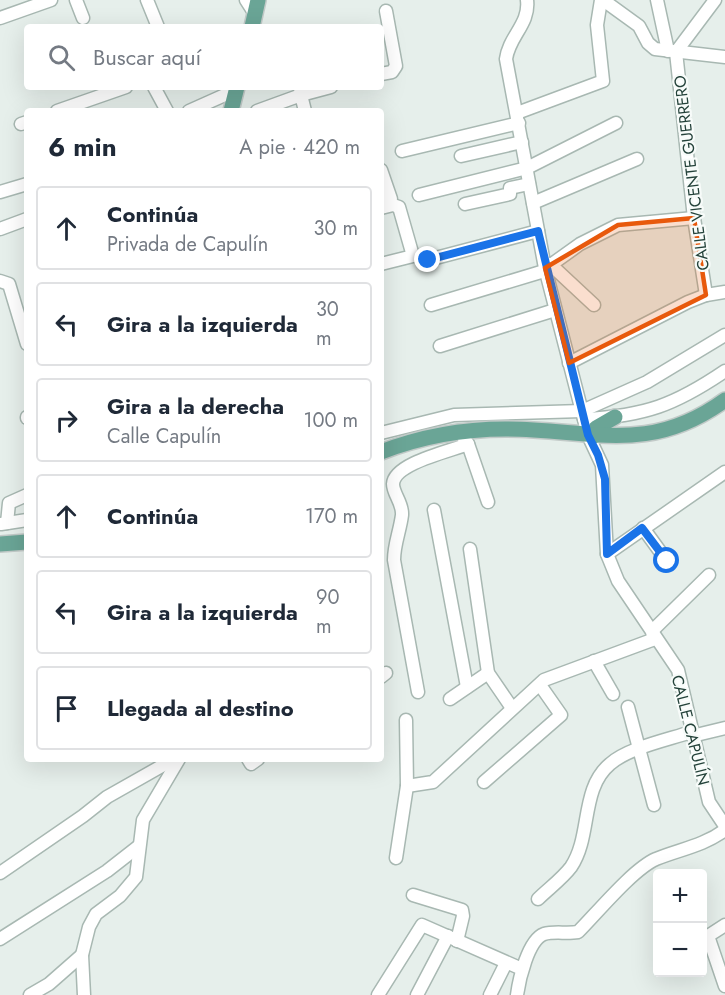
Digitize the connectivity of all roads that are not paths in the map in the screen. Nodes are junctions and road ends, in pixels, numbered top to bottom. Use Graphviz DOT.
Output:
graph roads {
  1 [pos="51,0"];
  2 [pos="76,0"];
  3 [pos="147,0"];
  4 [pos="246,0"];
  5 [pos="527,0"];
  6 [pos="602,0"];
  7 [pos="657,0"];
  8 [pos="715,0"];
  9 [pos="386,11"];
  10 [pos="255,14"];
  11 [pos="0,18"];
  12 [pos="83,18"];
  13 [pos="157,24"];
  14 [pos="672,51"];
  15 [pos="725,57"];
  16 [pos="384,73"];
  17 [pos="117,90"];
  18 [pos="156,90"];
  19 [pos="234,90"];
  20 [pos="236,90"];
  21 [pos="300,91"];
  22 [pos="66,108"];
  23 [pos="165,108"];
  24 [pos="195,108"];
  25 [pos="232,108"];
  26 [pos="263,108"];
  27 [pos="304,108"];
  28 [pos="518,118"];
  29 [pos="616,123"];
  30 [pos="522,142"];
  31 [pos="402,151"];
  32 [pos="461,156"];
  33 [pos="637,159"];
  34 [pos="527,168"];
  35 [pos="384,180"];
  36 [pos="529,184"];
  37 [pos="24,185"];
  38 [pos="0,192"];
  39 [pos="419,195"];
  40 [pos="384,200"];
  41 [pos="533,203"];
  42 [pos="465,204"];
  43 [pos="384,207"];
  44 [pos="694,218"];
  45 [pos="24,220"];
  46 [pos="0,229"];
  47 [pos="538,231"];
  48 [pos="428,260"];
  49 [pos="384,263"];
  50 [pos="547,266"];
  51 [pos="0,281"];
  52 [pos="725,292"];
  53 [pos="706,295"];
  54 [pos="594,305"];
  55 [pos="431,306"];
  56 [pos="555,310"];
  57 [pos="24,334"];
  58 [pos="725,335"];
  59 [pos="440,346"];
  60 [pos="569,363"];
  61 [pos="725,371"];
  62 [pos="725,400"];
  63 [pos="583,415"];
  64 [pos="615,417"];
  65 [pos="459,431"];
  66 [pos="384,432"];
  67 [pos="591,435"];
  68 [pos="468,444"];
  69 [pos="384,451"];
  70 [pos="725,472"];
  71 [pos="24,496"];
  72 [pos="488,502"];
  73 [pos="434,510"];
  74 [pos="24,521"];
  75 [pos="4,524"];
  76 [pos="642,528"];
  77 [pos="24,542"];
  78 [pos="0,544"];
  79 [pos="470,549"];
  80 [pos="607,554"];
  81 [pos="667,561"];
  82 [pos="709,575"];
  83 [pos="653,630"];
  84 [pos="594,661"];
  85 [pos="488,673"];
  86 [pos="540,685"];
  87 [pos="467,687"];
  88 [pos="418,692"];
  89 [pos="613,694"];
  90 [pos="450,699"];
  91 [pos="628,707"];
  92 [pos="512,708"];
  93 [pos="406,720"];
  94 [pos="725,728"];
  95 [pos="692,734"];
  96 [pos="639,750"];
  97 [pos="171,762"];
  98 [pos="174,762"];
  99 [pos="484,782"];
  100 [pos="407,786"];
  101 [pos="654,805"];
  102 [pos="725,828"];
  103 [pos="139,846"];
  104 [pos="396,858"];
  105 [pos="0,873"];
  106 [pos="413,895"];
  107 [pos="538,899"];
  108 [pos="725,925"];
  109 [pos="0,939"];
  110 [pos="453,939"];
  111 [pos="82,955"];
  112 [pos="506,963"];
  113 [pos="522,969"];
  114 [pos="725,986"];
  115 [pos="30,995"];
  116 [pos="84,995"];
  117 [pos="378,995"];
  118 [pos="417,995"];
  119 [pos="490,995"];
  120 [pos="517,995"];
  1 -- 11 [label="street"];
  2 -- 12 [label="street"];
  3 -- 13 [label="street"];
  4 -- 10 [label="street"];
  5 -- 28 [label="street, CALLE CAPULÍN"];
  6 -- 14 [label="street"];
  6 -- 28 [label="street"];
  7 -- 14 [label="street, CALLE VICENTE GUERRERO"];
  8 -- 14 [label="street"];
  9 -- 16 [label="street"];
  14 -- 15 [label="street"];
  14 -- 44 [label="street, CALLE VICENTE GUERRERO"];
  17 -- 22 [label="street"];
  18 -- 23 [label="street"];
  19 -- 24 [label="street"];
  20 -- 25 [label="main road"];
  21 -- 26 [label="street"];
  21 -- 27 [label="street"];
  28 -- 30 [label="street, CALLE CAPULÍN"];
  28 -- 31 [label="street"];
  29 -- 34 [label="street"];
  30 -- 32 [label="street"];
  30 -- 34 [label="street, CALLE CAPULÍN"];
  33 -- 41 [label="street"];
  34 -- 36 [label="street, CALLE CAPULÍN"];
  34 -- 39 [label="street"];
  35 -- 40 [label="street"];
  36 -- 41 [label="street, CALLE CAPULÍN"];
  36 -- 42 [label="street"];
  37 -- 38 [label="street"];
  41 -- 47 [label="street, CALLE CAPULÍN"];
  43 -- 49 [label="street"];
  44 -- 50 [label="street"];
  44 -- 53 [label="street, CALLE VICENTE GUERRERO"];
  45 -- 46 [label="street"];
  47 -- 48 [label="street"];
  47 -- 50 [label="street, CALLE CAPULÍN"];
  50 -- 54 [label="street"];
  50 -- 55 [label="street"];
  50 -- 56 [label="street, CALLE CAPULÍN"];
  51 -- 57 [label="street"];
  52 -- 53 [label="street"];
  53 -- 60 [label="street"];
  56 -- 59 [label="street"];
  56 -- 60 [label="street, CALLE CAPULÍN"];
  58 -- 63 [label="street"];
  60 -- 63 [label="street, CALLE CAPULÍN"];
  61 -- 64 [label="street"];
  62 -- 67 [label="main road"];
  63 -- 64 [label="street"];
  63 -- 66 [label="street"];
  63 -- 67 [label="street, CALLE CAPULÍN"];
  64 -- 67 [label="main road"];
  65 -- 67 [label="main road"];
  65 -- 68 [label="street"];
  65 -- 69 [label="main road"];
  67 -- 80 [label="street, CALLE CAPULÍN"];
  68 -- 72 [label="street"];
  68 -- 88 [label="street"];
  70 -- 76 [label="street"];
  71 -- 75 [label="street"];
  73 -- 87 [label="street"];
  74 -- 75 [label="street"];
  76 -- 80 [label="street"];
  76 -- 81 [label="street"];
  77 -- 78 [label="main road"];
  79 -- 85 [label="street"];
  80 -- 83 [label="street, CALLE CAPULÍN"];
  82 -- 83 [label="street"];
  83 -- 84 [label="street"];
  83 -- 95 [label="street, CALLE CAPULÍN"];
  84 -- 86 [label="street"];
  84 -- 89 [label="street"];
  85 -- 87 [label="street"];
  85 -- 92 [label="street"];
  86 -- 92 [label="street"];
  86 -- 99 [label="street"];
  87 -- 90 [label="street"];
  91 -- 96 [label="street"];
  92 -- 100 [label="street"];
  93 -- 100 [label="street"];
  94 -- 95 [label="street"];
  95 -- 96 [label="street"];
  95 -- 102 [label="street, CALLE CAPULÍN"];
  96 -- 101 [label="street"];
  96 -- 107 [label="street"];
  97 -- 105 [label="street"];
  98 -- 103 [label="street"];
  100 -- 104 [label="street"];
  102 -- 113 [label="street"];
  103 -- 109 [label="street"];
  103 -- 111 [label="street"];
  106 -- 110 [label="street"];
  108 -- 114 [label="street"];
  110 -- 112 [label="street"];
  110 -- 117 [label="street"];
  110 -- 118 [label="street"];
  111 -- 115 [label="street"];
  111 -- 116 [label="street"];
  112 -- 113 [label="street"];
  112 -- 119 [label="street"];
  113 -- 120 [label="street"];
}
